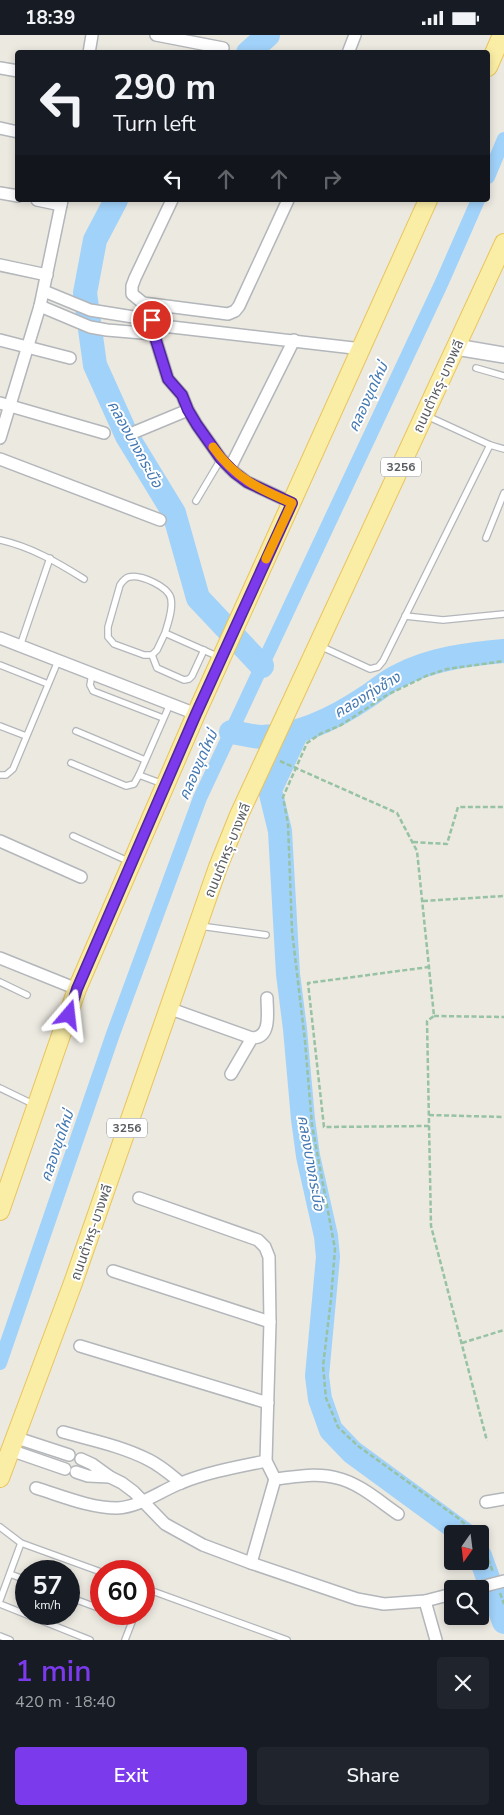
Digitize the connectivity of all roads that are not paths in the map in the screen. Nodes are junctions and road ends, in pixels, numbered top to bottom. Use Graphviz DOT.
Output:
graph roads {
  1 [pos="92,35"];
  2 [pos="156,35"];
  3 [pos="355,35"];
  4 [pos="502,35"];
  5 [pos="223,48"];
  6 [pos="90,50"];
  7 [pos="349,50"];
  8 [pos="490,62"];
  9 [pos="0,68"];
  10 [pos="15,70"];
  11 [pos="0,128"];
  12 [pos="15,131"];
  13 [pos="0,193"];
  14 [pos="15,196"];
  15 [pos="62,202"];
  16 [pos="171,202"];
  17 [pos="287,202"];
  18 [pos="427,202"];
  19 [pos="504,243"];
  20 [pos="0,265"];
  21 [pos="47,275"];
  22 [pos="44,291"];
  23 [pos="40,306"];
  24 [pos="152,320"];
  25 [pos="163,326"];
  26 [pos="154,334"];
  27 [pos="0,340"];
  28 [pos="294,340"];
  29 [pos="27,346"];
  30 [pos="456,347"];
  31 [pos="362,349"];
  32 [pos="504,355"];
  33 [pos="70,358"];
  34 [pos="476,368"];
  35 [pos="504,376"];
  36 [pos="5,404"];
  37 [pos="188,410"];
  38 [pos="425,415"];
  39 [pos="135,432"];
  40 [pos="104,433"];
  41 [pos="0,438"];
  42 [pos="490,445"];
  43 [pos="504,449"];
  44 [pos="0,459"];
  45 [pos="221,459"];
  46 [pos="230,468"];
  47 [pos="504,493"];
  48 [pos="196,501"];
  49 [pos="292,503"];
  50 [pos="160,520"];
  51 [pos="486,538"];
  52 [pos="0,540"];
  53 [pos="50,558"];
  54 [pos="84,579"];
  55 [pos="504,615"];
  56 [pos="405,616"];
  57 [pos="165,633"];
  58 [pos="0,638"];
  59 [pos="318,645"];
  60 [pos="20,646"];
  61 [pos="204,650"];
  62 [pos="152,655"];
  63 [pos="221,657"];
  64 [pos="58,661"];
  65 [pos="0,665"];
  66 [pos="92,674"];
  67 [pos="48,683"];
  68 [pos="170,704"];
  69 [pos="196,714"];
  70 [pos="163,718"];
  71 [pos="0,726"];
  72 [pos="76,731"];
  73 [pos="26,736"];
  74 [pos="145,760"];
  75 [pos="71,763"];
  76 [pos="0,775"];
  77 [pos="139,775"];
  78 [pos="165,785"];
  79 [pos="73,836"];
  80 [pos="0,841"];
  81 [pos="132,863"];
  82 [pos="81,877"];
  83 [pos="198,925"];
  84 [pos="266,935"];
  85 [pos="0,958"];
  86 [pos="0,982"];
  87 [pos="77,989"];
  88 [pos="28,995"];
  89 [pos="267,998"];
  90 [pos="168,1008"];
  91 [pos="252,1038"];
  92 [pos="231,1074"];
  93 [pos="0,1088"];
  94 [pos="37,1106"];
  95 [pos="139,1198"];
  96 [pos="1,1205"];
  97 [pos="114,1271"];
  98 [pos="270,1323"];
  99 [pos="80,1346"];
  100 [pos="268,1403"];
  101 [pos="63,1432"];
  102 [pos="12,1444"];
  103 [pos="69,1455"];
  104 [pos="81,1459"];
  105 [pos="266,1461"];
  106 [pos="110,1477"];
  107 [pos="0,1478"];
  108 [pos="275,1479"];
  109 [pos="181,1483"];
  110 [pos="36,1488"];
  111 [pos="504,1499"];
  112 [pos="143,1501"];
  113 [pos="486,1502"];
  114 [pos="398,1513"];
  115 [pos="0,1527"];
  116 [pos="21,1543"];
  117 [pos="250,1563"];
  118 [pos="90,1568"];
  119 [pos="10,1574"];
  120 [pos="15,1576"];
  121 [pos="504,1581"];
  122 [pos="489,1585"];
  123 [pos="155,1593"];
  124 [pos="444,1596"];
  125 [pos="426,1601"];
  126 [pos="0,1602"];
  127 [pos="131,1625"];
  128 [pos="0,1636"];
  129 [pos="10,1640"];
  130 [pos="90,1640"];
  131 [pos="125,1640"];
  132 [pos="287,1640"];
  133 [pos="436,1640"];
  1 -- 6 [label="street"];
  2 -- 5 [label="street"];
  3 -- 7 [label="street"];
  4 -- 8 [label="main road"];
  9 -- 10 [label="street"];
  11 -- 12 [label="street"];
  13 -- 14 [label="street"];
  15 -- 21 [label="street"];
  16 -- 17 [label="street"];
  18 -- 31 [label="main road"];
  19 -- 30 [label="main road, ถนนตำหรุ-บางพลี / 3256"];
  20 -- 21 [label="street"];
  21 -- 22 [label="street"];
  22 -- 23 [label="street"];
  22 -- 24 [label="street"];
  23 -- 26 [label="street"];
  23 -- 29 [label="street"];
  24 -- 25 [label="street"];
  24 -- 26 [label="street"];
  25 -- 26 [label="street"];
  25 -- 28 [label="street"];
  26 -- 37 [label="street"];
  27 -- 29 [label="street"];
  28 -- 31 [label="street"];
  28 -- 46 [label="street"];
  29 -- 33 [label="street"];
  29 -- 36 [label="street"];
  30 -- 32 [label="street"];
  30 -- 38 [label="main road, ถนนตำหรุ-บางพลี / 3256"];
  31 -- 49 [label="main road"];
  34 -- 35 [label="lane"];
  36 -- 40 [label="street"];
  36 -- 41 [label="street"];
  37 -- 39 [label="street"];
  37 -- 45 [label="street"];
  38 -- 42 [label="lane"];
  38 -- 59 [label="main road, ถนนตำหรุ-บางพลี / 3256"];
  42 -- 43 [label="lane"];
  42 -- 56 [label="lane"];
  44 -- 50 [label="street"];
  45 -- 46 [label="street"];
  45 -- 48 [label="lane"];
  46 -- 49 [label="street"];
  47 -- 51 [label="lane"];
  49 -- 63 [label="main road"];
  52 -- 53 [label="lane"];
  53 -- 54 [label="lane"];
  53 -- 60 [label="lane"];
  55 -- 56 [label="lane"];
  56 -- 59 [label="lane"];
  57 -- 61 [label="lane"];
  57 -- 62 [label="lane"];
  57 -- 62 [label="lane"];
  58 -- 60 [label="street"];
  59 -- 83 [label="main road, ถนนตำหรุ-บางพลี / 3256"];
  60 -- 64 [label="street"];
  61 -- 62 [label="lane"];
  61 -- 63 [label="lane"];
  63 -- 69 [label="main road"];
  64 -- 66 [label="street"];
  64 -- 67 [label="lane"];
  65 -- 67 [label="lane"];
  66 -- 68 [label="street"];
  66 -- 70 [label="lane"];
  67 -- 73 [label="lane"];
  68 -- 69 [label="street"];
  68 -- 70 [label="lane"];
  69 -- 78 [label="main road"];
  70 -- 74 [label="lane"];
  71 -- 73 [label="lane"];
  72 -- 74 [label="lane"];
  73 -- 76 [label="lane"];
  74 -- 77 [label="lane"];
  75 -- 77 [label="lane"];
  77 -- 78 [label="lane"];
  78 -- 81 [label="main road"];
  79 -- 81 [label="lane"];
  80 -- 82 [label="street"];
  81 -- 87 [label="main road"];
  83 -- 84 [label="lane"];
  83 -- 90 [label="main road, ถนนตำหรุ-บางพลี / 3256"];
  85 -- 87 [label="street"];
  86 -- 88 [label="lane"];
  87 -- 94 [label="main road"];
  89 -- 91 [label="street"];
  90 -- 91 [label="street"];
  90 -- 102 [label="main road, ถนนตำหรุ-บางพลี / 3256"];
  91 -- 92 [label="street"];
  93 -- 94 [label="lane"];
  94 -- 96 [label="main road"];
  95 -- 98 [label="street"];
  97 -- 98 [label="street"];
  98 -- 100 [label="street"];
  99 -- 100 [label="street"];
  100 -- 105 [label="street"];
  101 -- 109 [label="street"];
  102 -- 103 [label="street"];
  102 -- 106 [label="street"];
  102 -- 107 [label="main road, ถนนตำหรุ-บางพลี / 3256"];
  104 -- 106 [label="street"];
  105 -- 108 [label="street"];
  105 -- 109 [label="street"];
  106 -- 112 [label="street"];
  108 -- 114 [label="street"];
  108 -- 117 [label="street"];
  109 -- 112 [label="street"];
  110 -- 112 [label="street"];
  111 -- 113 [label="street"];
  112 -- 117 [label="street"];
  115 -- 116 [label="lane"];
  116 -- 118 [label="lane"];
  116 -- 119 [label="lane"];
  117 -- 125 [label="street"];
  119 -- 120 [label="lane"];
  119 -- 126 [label="lane"];
  121 -- 122 [label="street"];
  123 -- 132 [label="lane"];
  124 -- 125 [label="street"];
  125 -- 133 [label="street"];
  126 -- 130 [label="lane"];
  127 -- 131 [label="lane"];
  128 -- 129 [label="lane"];
}
